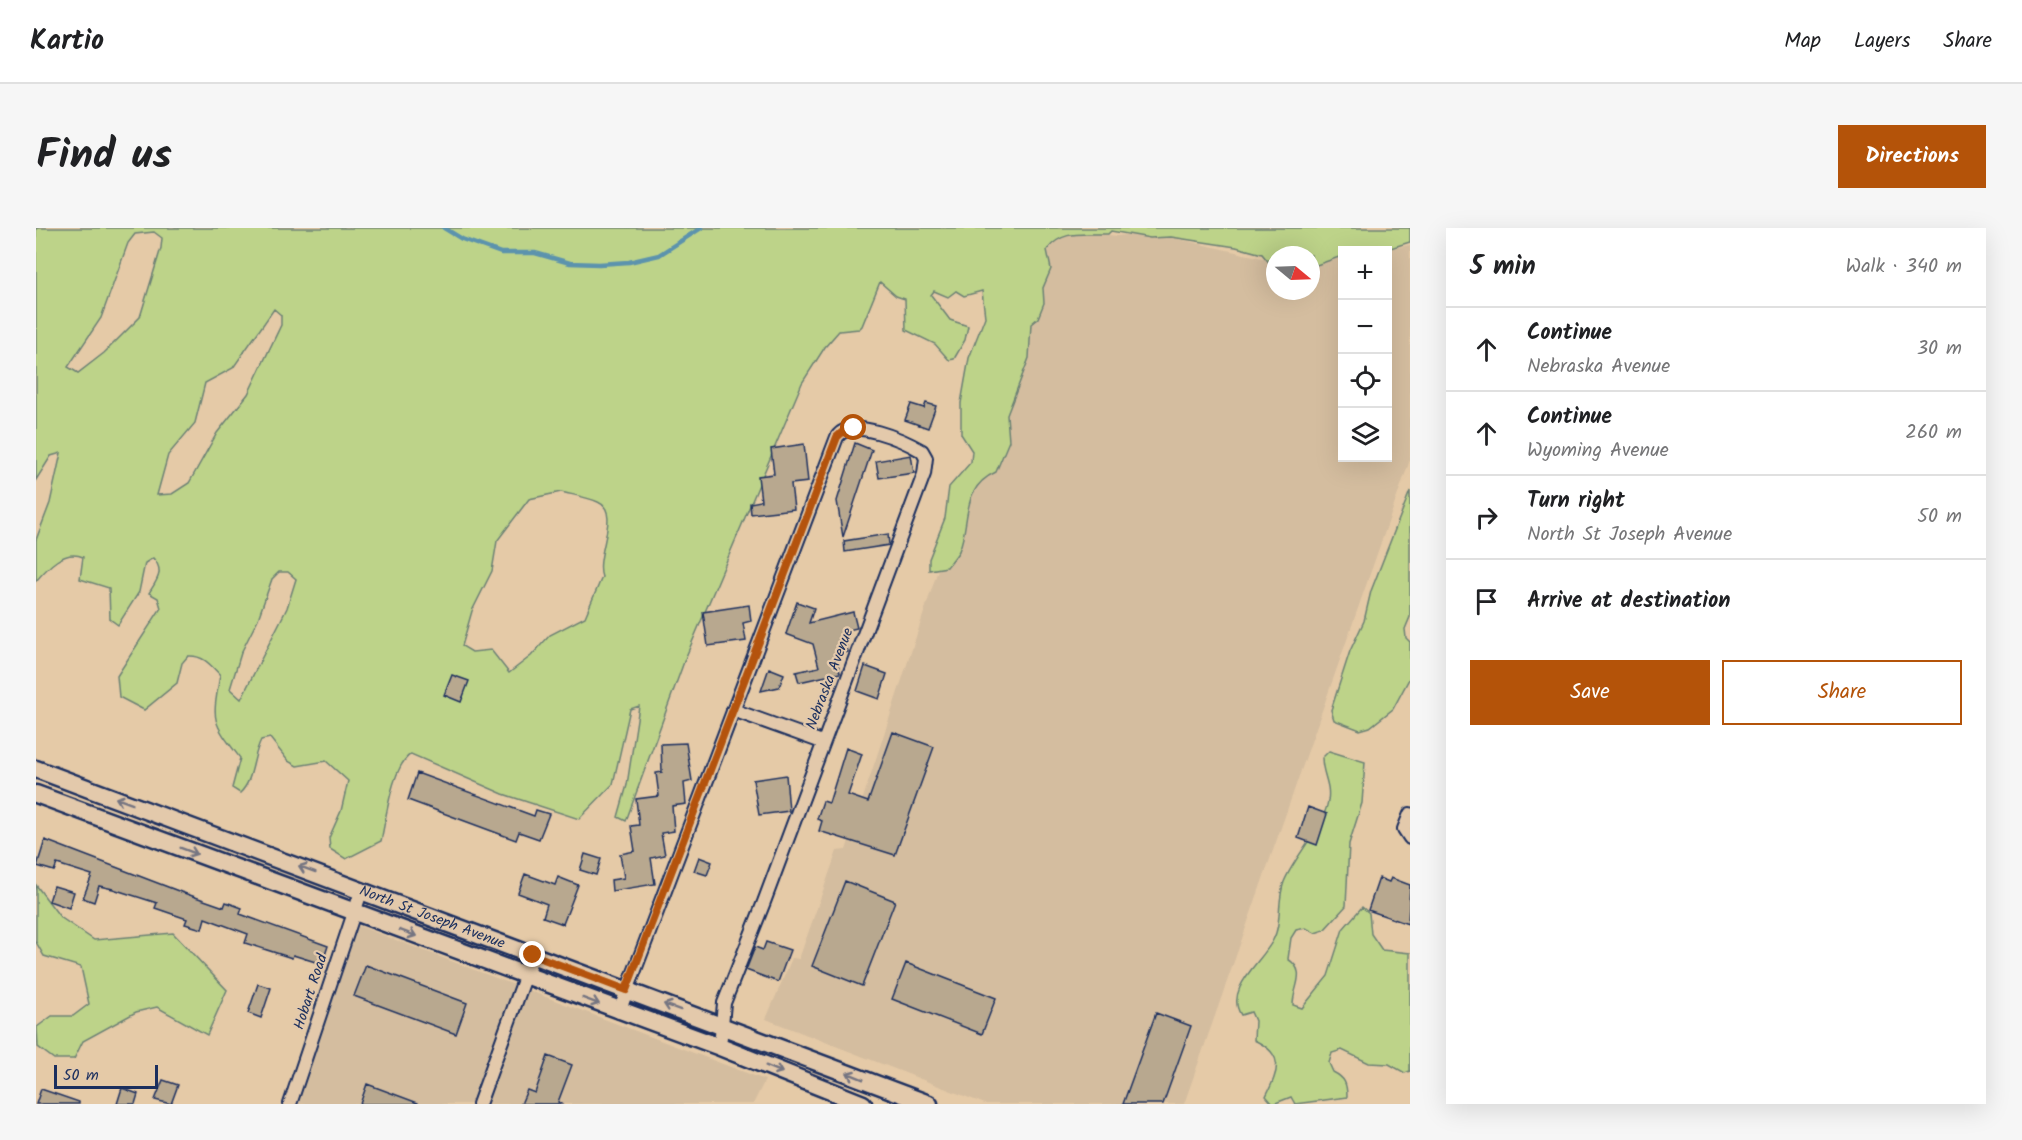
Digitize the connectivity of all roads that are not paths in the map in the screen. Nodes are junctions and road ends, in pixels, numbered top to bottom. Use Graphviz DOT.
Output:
graph roads {
  1 [pos="733,710"];
  2 [pos="822,742"];
  3 [pos="36,769"];
  4 [pos="36,794"];
  5 [pos="1410,814"];
  6 [pos="1407,834"];
  7 [pos="362,889"];
  8 [pos="353,913"];
  9 [pos="533,955"];
  10 [pos="525,977"];
  11 [pos="626,990"];
  12 [pos="619,1012"];
  13 [pos="721,1025"];
  14 [pos="720,1047"];
  15 [pos="290,1104"];
  16 [pos="478,1104"];
  17 [pos="863,1104"];
  18 [pos="929,1104"];
  1 -- 2 [label="street"];
  1 -- 2 [label="street, Nebraska Avenue"];
  1 -- 11 [label="street"];
  2 -- 13 [label="street, Nebraska Avenue"];
  7 -- 3 [label="main road, North St Joseph Avenue, one-way"];
  4 -- 8 [label="main road, North St Joseph Avenue, one-way"];
  5 -- 6 [label="street"];
  7 -- 8 [label="street, Hobart Road"];
  7 -- 9 [label="main road, North St Joseph Avenue"];
  8 -- 10 [label="main road, North St Joseph Avenue, one-way"];
  8 -- 15 [label="street, Hobart Road"];
  9 -- 10 [label="street"];
  9 -- 11 [label="main road, North St Joseph Avenue"];
  10 -- 12 [label="main road, North St Joseph Avenue, one-way"];
  10 -- 16 [label="street"];
  11 -- 12 [label="street"];
  13 -- 11 [label="main road, North St Joseph Avenue, one-way"];
  12 -- 14 [label="main road, North St Joseph Avenue"];
  13 -- 14 [label="street, Nebraska Avenue"];
  18 -- 13 [label="main road, North St Joseph Avenue, one-way"];
  14 -- 17 [label="main road, North St Joseph Avenue, one-way"];
}
